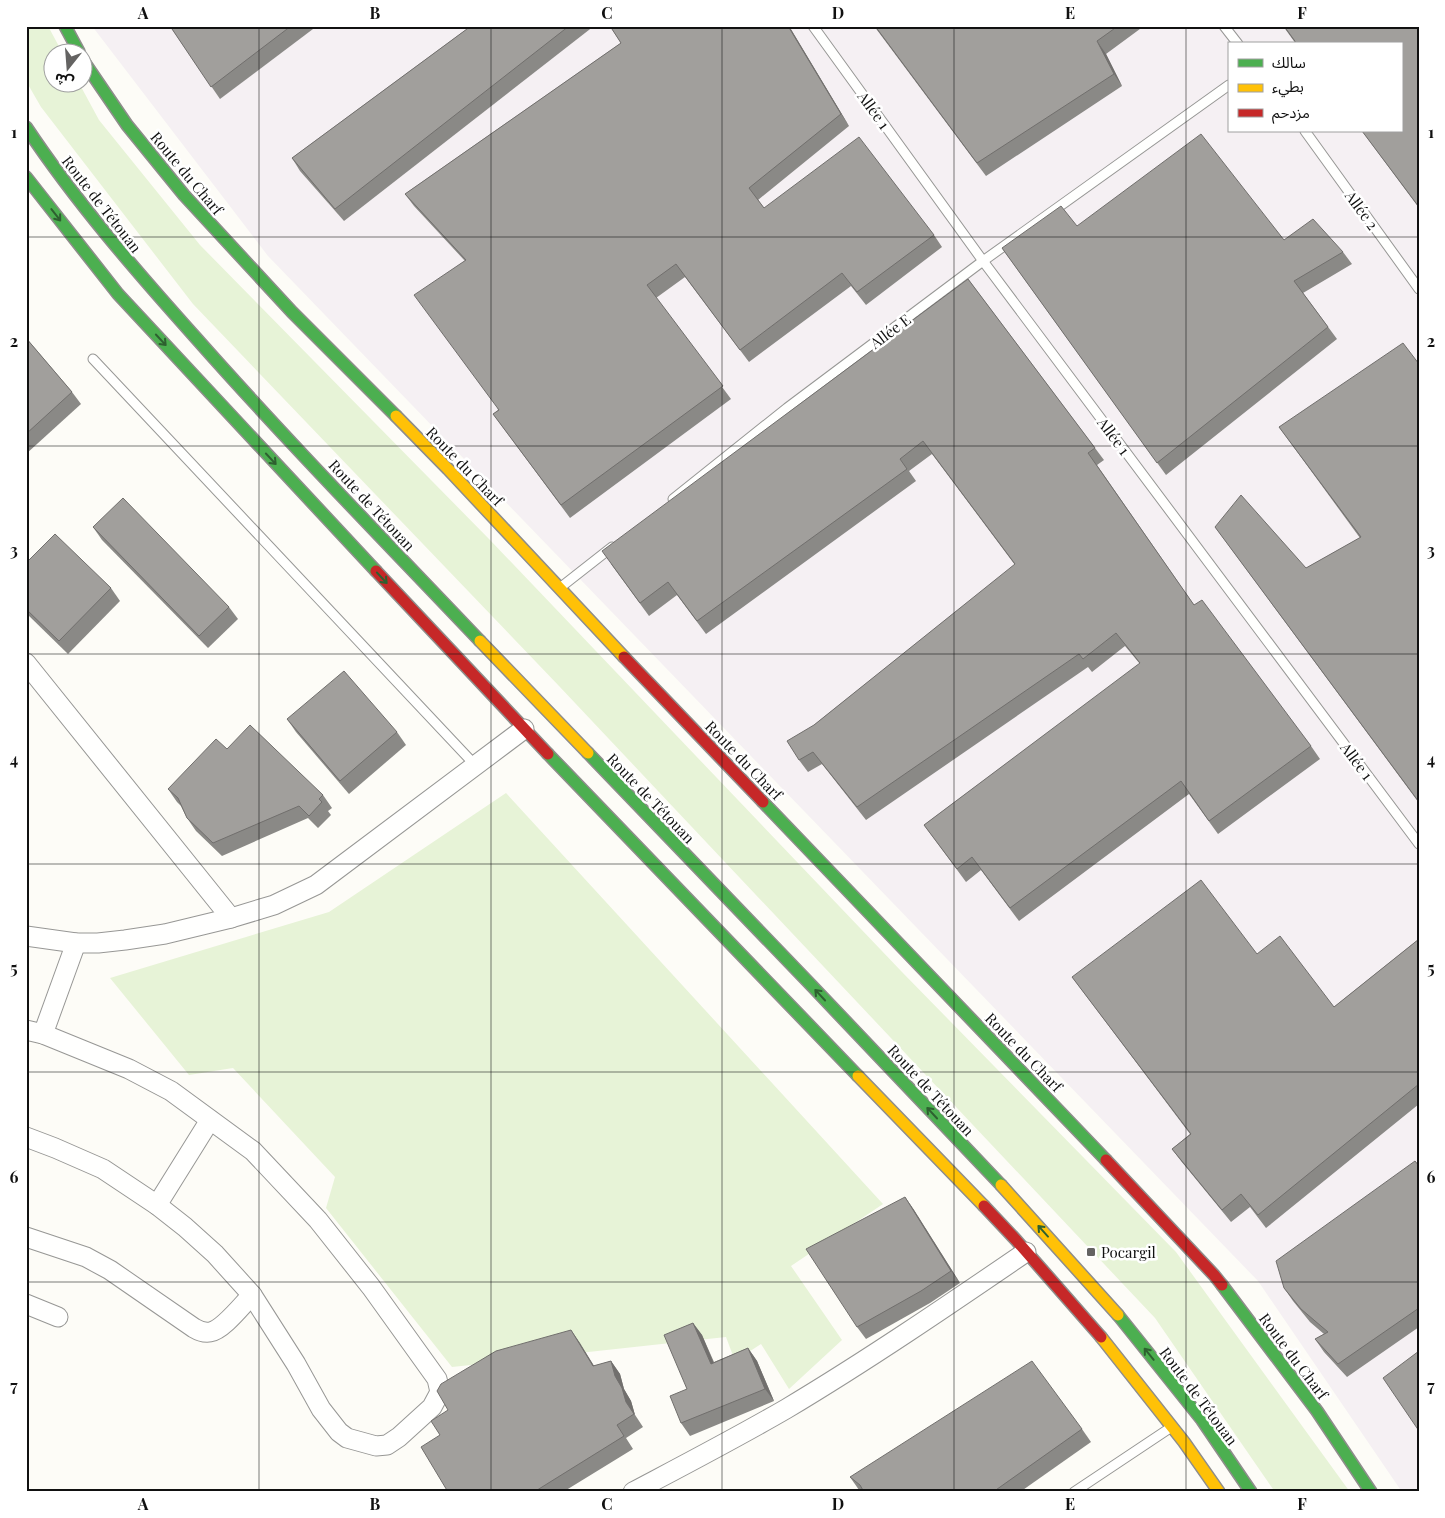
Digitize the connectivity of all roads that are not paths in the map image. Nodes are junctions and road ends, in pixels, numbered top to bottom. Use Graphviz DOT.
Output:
graph roads {
  1 [pos="65,26"];
  2 [pos="813,26"];
  3 [pos="1224,26"];
  4 [pos="74,42"];
  5 [pos="1236,42"];
  6 [pos="92,74"];
  7 [pos="1228,85"];
  8 [pos="26,127"];
  9 [pos="1306,132"];
  10 [pos="26,177"];
  11 [pos="983,261"];
  12 [pos="1419,289"];
  13 [pos="93,359"];
  14 [pos="665,505"];
  15 [pos="620,541"];
  16 [pos="559,589"];
  17 [pos="26,663"];
  18 [pos="524,729"];
  19 [pos="476,766"];
  20 [pos="1419,844"];
  21 [pos="231,918"];
  22 [pos="26,936"];
  23 [pos="76,942"];
  24 [pos="34,1032"];
  25 [pos="210,1120"];
  26 [pos="26,1137"];
  27 [pos="157,1205"];
  28 [pos="26,1237"];
  29 [pos="1026,1252"];
  30 [pos="252,1295"];
  31 [pos="26,1304"];
  32 [pos="58,1317"];
  33 [pos="1172,1426"];
  34 [pos="633,1492"];
  35 [pos="1074,1492"];
  36 [pos="1219,1492"];
  37 [pos="1251,1492"];
  38 [pos="1371,1492"];
  1 -- 4 [label="main road"];
  2 -- 11 [label="lane, Allée 1"];
  3 -- 5 [label="lane"];
  6 -- 16 [label="main road, Route du Charf"];
  7 -- 11 [label="lane, Allée E"];
  37 -- 8 [label="main road, Route de Tétouan, one-way"];
  9 -- 12 [label="lane, Allée 2"];
  10 -- 18 [label="main road, one-way"];
  11 -- 14 [label="lane, Allée E"];
  11 -- 20 [label="lane, Allée 1"];
  13 -- 19 [label="lane"];
  15 -- 16 [label="lane"];
  16 -- 38 [label="main road, Route du Charf"];
  17 -- 21 [label="street"];
  18 -- 19 [label="street"];
  18 -- 29 [label="main road"];
  19 -- 21 [label="street"];
  21 -- 23 [label="street"];
  22 -- 23 [label="street"];
  23 -- 24 [label="street"];
  24 -- 25 [label="street"];
  25 -- 27 [label="street"];
  25 -- 30 [label="street"];
  26 -- 27 [label="street"];
  27 -- 30 [label="street"];
  28 -- 30 [label="street"];
  29 -- 33 [label="main road"];
  29 -- 34 [label="street"];
  31 -- 32 [label="street"];
  33 -- 35 [label="lane"];
  33 -- 36 [label="main road"];
}
